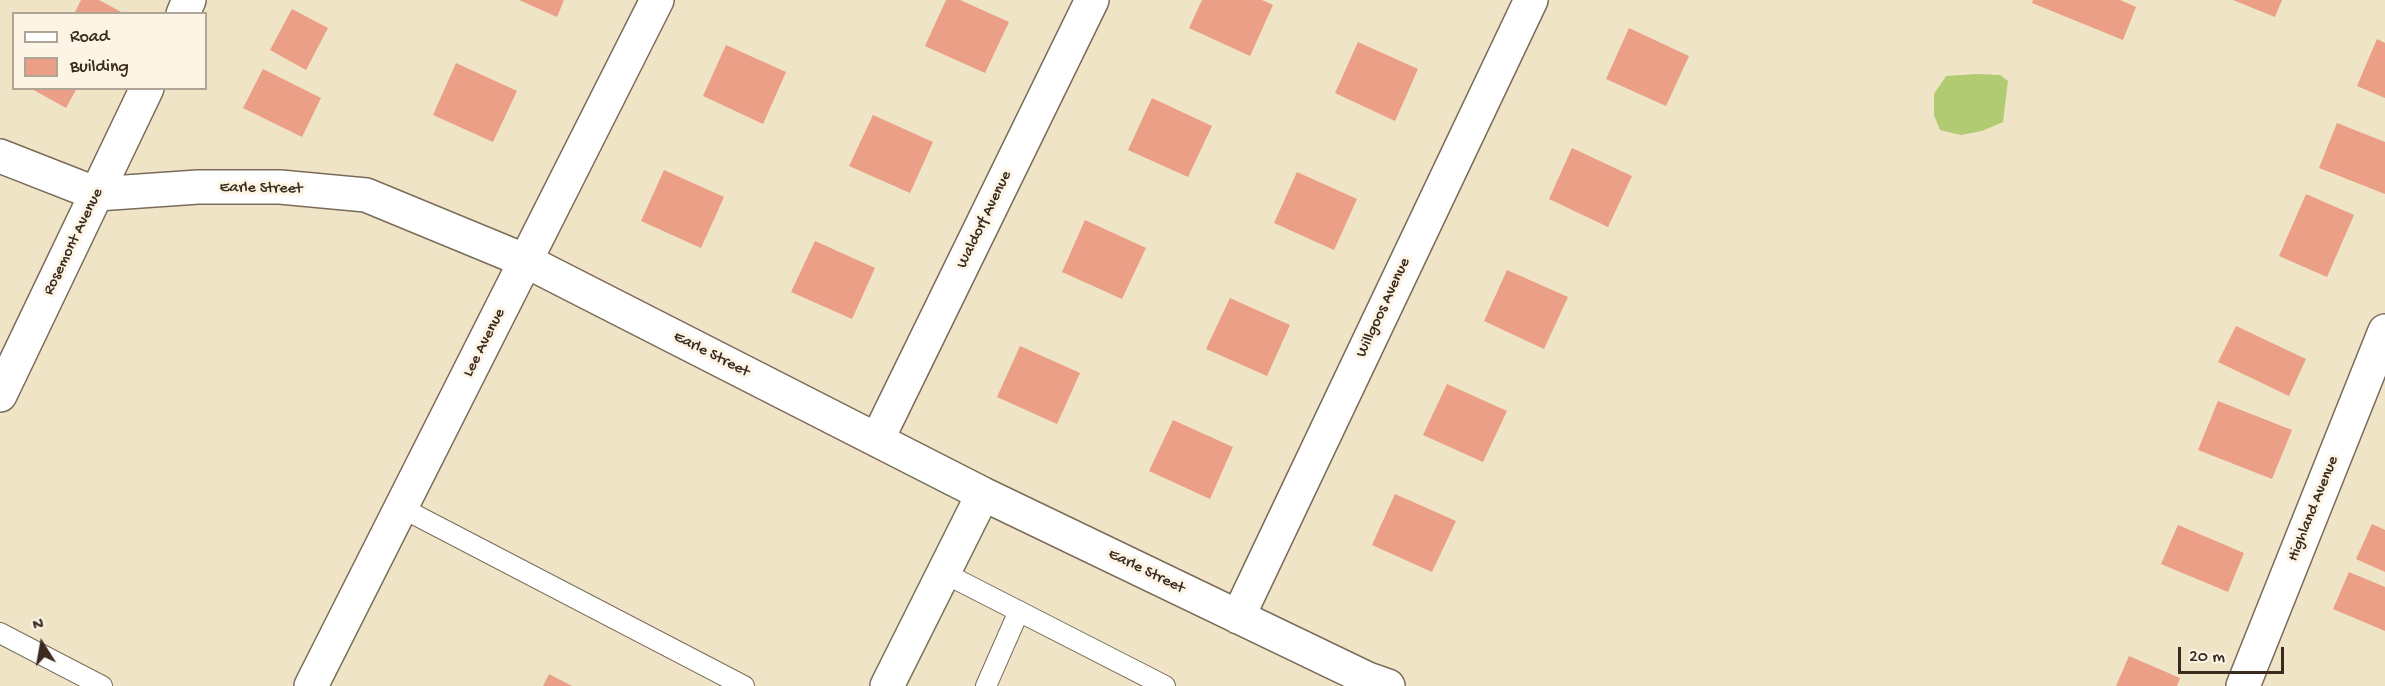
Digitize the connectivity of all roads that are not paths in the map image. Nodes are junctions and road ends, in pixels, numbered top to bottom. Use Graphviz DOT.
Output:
graph roads {
  1 [pos="657,0"];
  2 [pos="1092,0"];
  3 [pos="1531,0"];
  4 [pos="146,90"];
  5 [pos="0,156"];
  6 [pos="97,194"];
  7 [pos="526,261"];
  8 [pos="2385,332"];
  9 [pos="0,395"];
  10 [pos="877,440"];
  11 [pos="983,494"];
  12 [pos="402,508"];
  13 [pos="944,573"];
  14 [pos="1019,611"];
  15 [pos="1238,617"];
  16 [pos="0,633"];
  17 [pos="102,686"];
  18 [pos="311,686"];
  19 [pos="744,686"];
  20 [pos="887,686"];
  21 [pos="987,686"];
  22 [pos="1165,686"];
  23 [pos="1388,686"];
  24 [pos="2242,686"];
  1 -- 7 [label="street, Lee Avenue"];
  2 -- 10 [label="street, Waldorf Avenue"];
  3 -- 15 [label="street, Willgoos Avenue"];
  4 -- 6 [label="street, Rosemont Avenue"];
  5 -- 6 [label="street, Earle Street"];
  6 -- 7 [label="street, Earle Street"];
  6 -- 9 [label="street, Rosemont Avenue"];
  7 -- 10 [label="street, Earle Street"];
  7 -- 12 [label="street, Lee Avenue"];
  8 -- 24 [label="street, Highland Avenue"];
  10 -- 11 [label="street, Earle Street"];
  11 -- 13 [label="street"];
  11 -- 15 [label="street, Earle Street"];
  12 -- 18 [label="street, Lee Avenue"];
  12 -- 19 [label="lane"];
  13 -- 14 [label="lane"];
  13 -- 20 [label="street"];
  14 -- 21 [label="lane"];
  14 -- 22 [label="lane"];
  15 -- 23 [label="street, Earle Street"];
  16 -- 17 [label="lane"];
}
